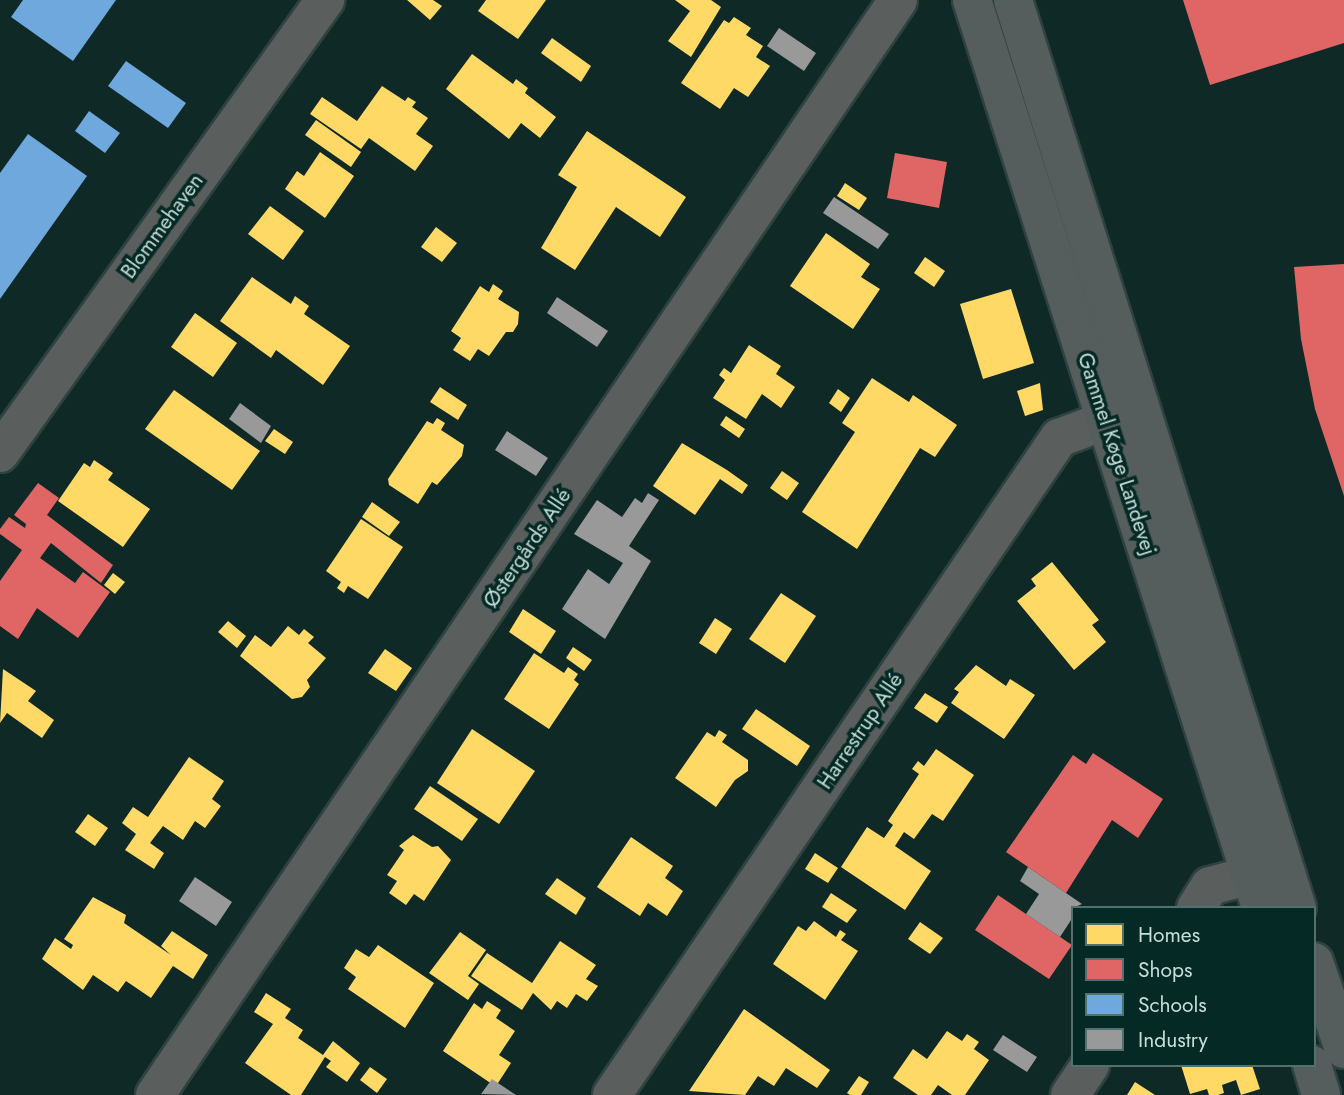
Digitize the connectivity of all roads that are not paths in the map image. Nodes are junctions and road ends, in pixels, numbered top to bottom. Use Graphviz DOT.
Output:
graph roads {
  1 [pos="325,0"];
  2 [pos="898,0"];
  3 [pos="972,0"];
  4 [pos="1013,0"];
  5 [pos="1123,413"];
  6 [pos="0,453"];
  7 [pos="1265,882"];
  8 [pos="1197,906"];
  9 [pos="1295,906"];
  10 [pos="1316,968"];
  11 [pos="1344,1049"];
  12 [pos="1089,1067"];
  13 [pos="1313,1067"];
  14 [pos="155,1095"];
  15 [pos="612,1095"];
  16 [pos="1070,1095"];
  17 [pos="1321,1095"];
  1 -- 6 [label="street, Blommehaven"];
  2 -- 14 [label="street, Østergårds Allé"];
  3 -- 5 [label="main road, Gammel Køge Landevej"];
  4 -- 5 [label="main road, Gammel Køge Landevej"];
  5 -- 7 [label="main road, Gammel Køge Landevej"];
  5 -- 15 [label="street, Harrestrup Allé"];
  7 -- 8 [label="street"];
  7 -- 9 [label="main road, Gammel Køge Landevej"];
  10 -- 11 [label="main road"];
  12 -- 16 [label="street"];
  13 -- 17 [label="main road"];
}
